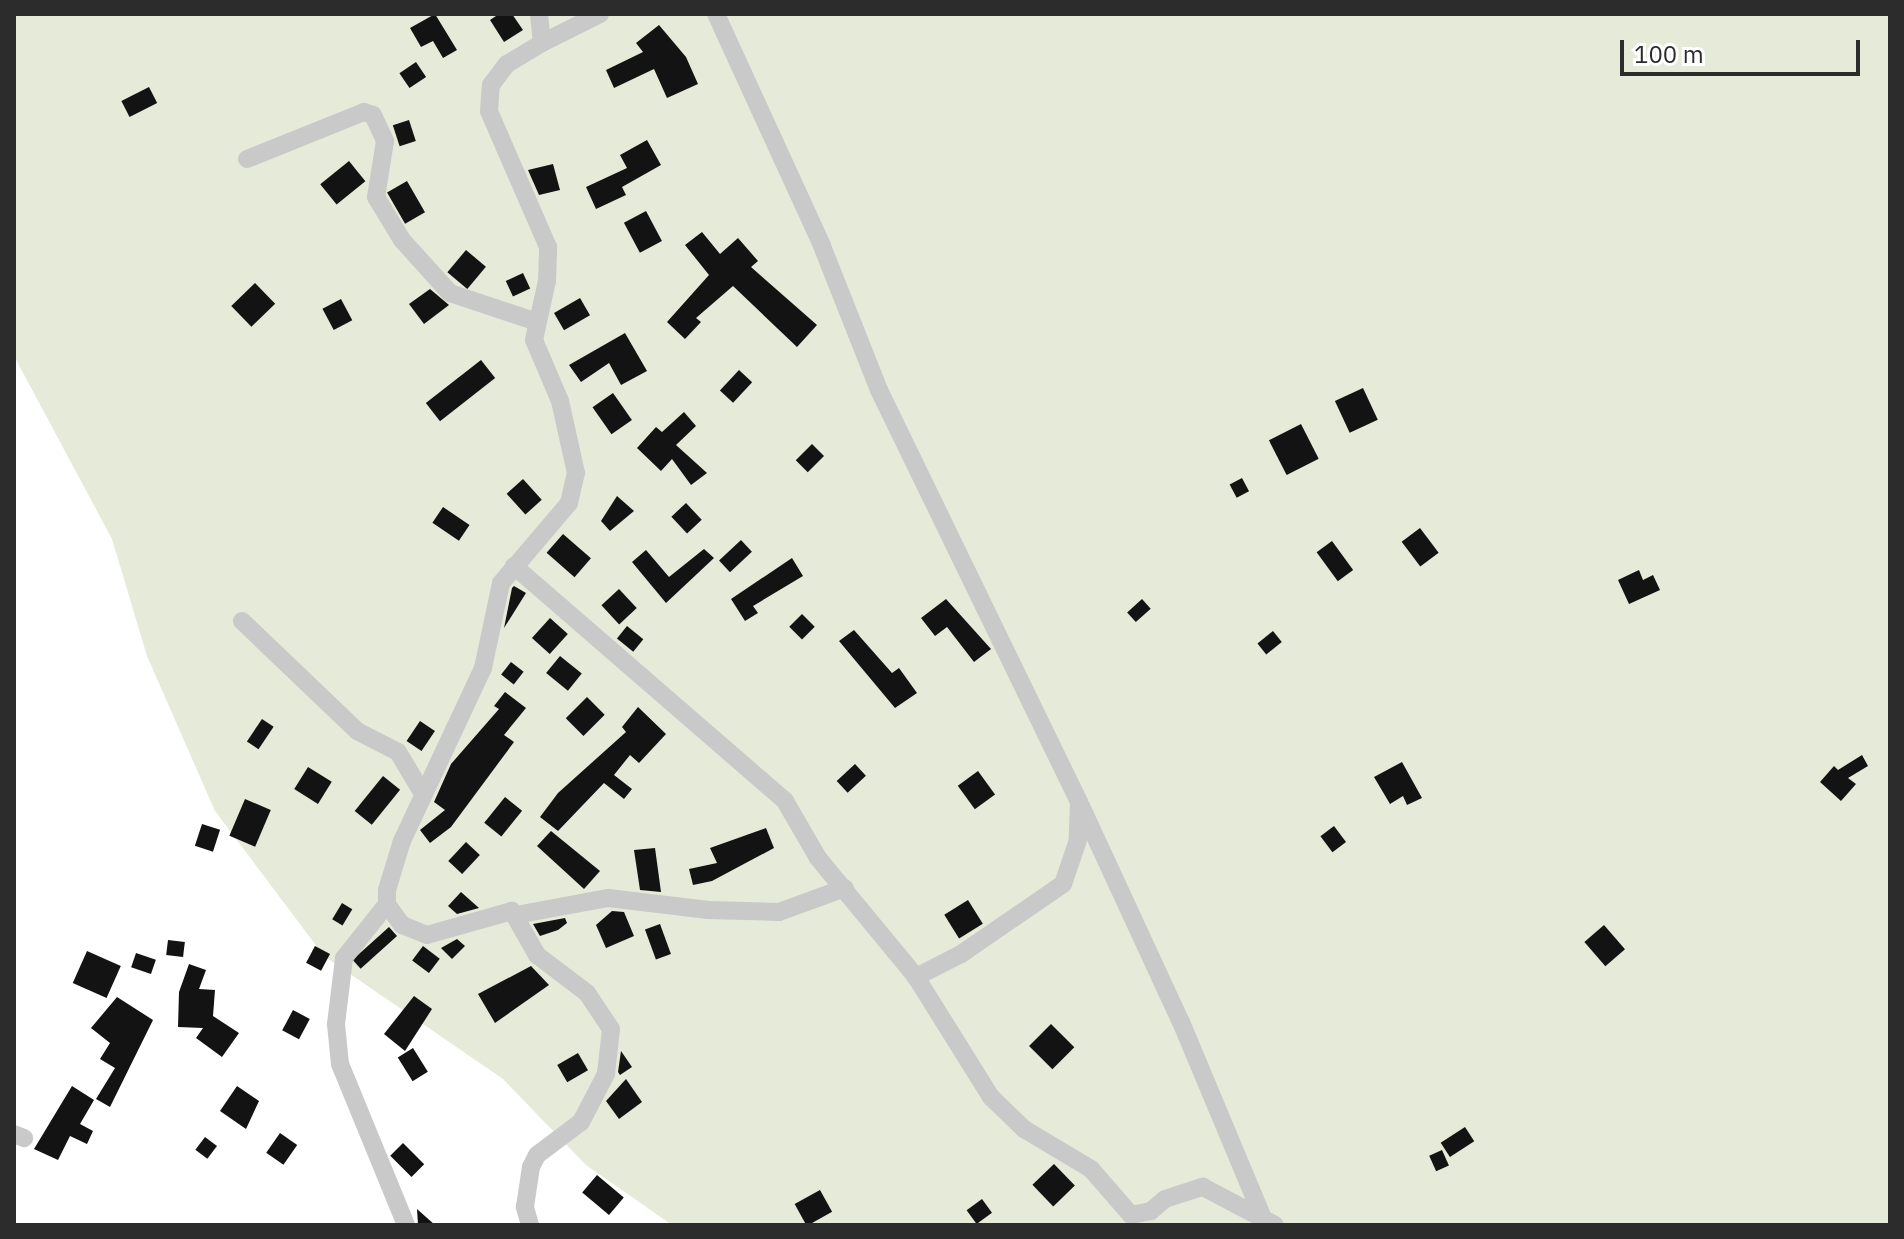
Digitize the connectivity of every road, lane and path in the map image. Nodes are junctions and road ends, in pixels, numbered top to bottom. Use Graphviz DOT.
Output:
graph roads {
  1 [pos="539,14"];
  2 [pos="600,14"];
  3 [pos="716,14"];
  4 [pos="542,43"];
  5 [pos="247,159"];
  6 [pos="537,322"];
  7 [pos="514,566"];
  8 [pos="242,621"];
  9 [pos="423,794"];
  10 [pos="1079,802"];
  11 [pos="845,888"];
  12 [pos="387,904"];
  13 [pos="516,915"];
  14 [pos="916,977"];
  15 [pos="1269,1221"];
  16 [pos="406,1225"];
  17 [pos="530,1225"];
  1 -- 4 [label="street"];
  2 -- 4 [label="street"];
  3 -- 10 [label="street"];
  4 -- 6 [label="street"];
  5 -- 6 [label="street"];
  6 -- 7 [label="street"];
  7 -- 9 [label="street"];
  7 -- 11 [label="street"];
  8 -- 9 [label="street"];
  9 -- 12 [label="street"];
  10 -- 14 [label="street"];
  10 -- 15 [label="street"];
  11 -- 13 [label="street"];
  11 -- 14 [label="street"];
  12 -- 13 [label="street"];
  12 -- 16 [label="street"];
  13 -- 17 [label="street"];
  14 -- 15 [label="street"];
}
